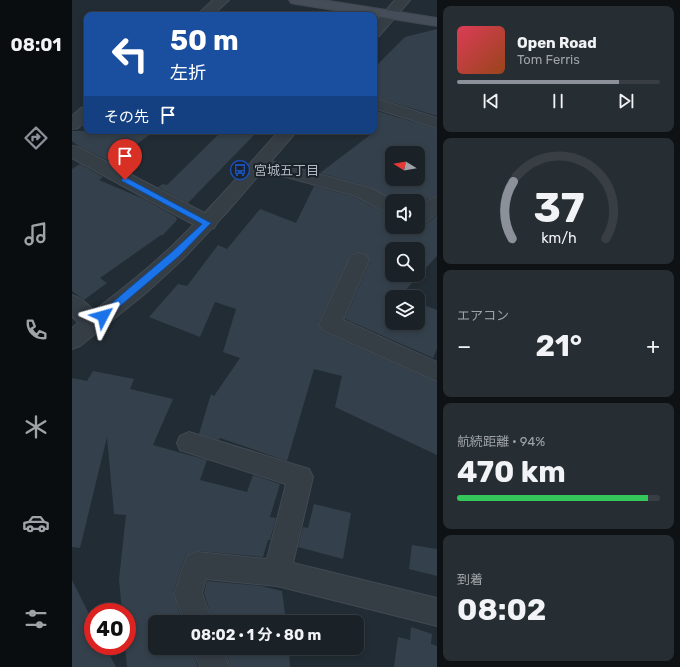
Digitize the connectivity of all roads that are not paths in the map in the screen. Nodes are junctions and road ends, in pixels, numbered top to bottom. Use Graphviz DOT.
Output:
graph roads {
  1 [pos="222,0"];
  2 [pos="296,0"];
  3 [pos="403,0"];
  4 [pos="208,12"];
  5 [pos="371,12"];
  6 [pos="377,13"];
  7 [pos="390,15"];
  8 [pos="437,22"];
  9 [pos="377,30"];
  10 [pos="377,104"];
  11 [pos="84,114"];
  12 [pos="437,123"];
  13 [pos="72,124"];
  14 [pos="285,134"];
  15 [pos="72,151"];
  16 [pos="259,164"];
  17 [pos="437,203"];
  18 [pos="385,204"];
  19 [pos="425,212"];
  20 [pos="207,223"];
  21 [pos="359,260"];
  22 [pos="72,303"];
  23 [pos="92,324"];
  24 [pos="72,340"];
  25 [pos="437,372"];
  26 [pos="189,443"];
  27 [pos="277,573"];
  28 [pos="437,612"];
  29 [pos="196,615"];
  30 [pos="211,655"];
  31 [pos="215,667"];
  1 -- 4 [label="street"];
  2 -- 5 [label="main road"];
  3 -- 7 [label="street"];
  6 -- 7 [label="main road"];
  7 -- 8 [label="main road"];
  7 -- 9 [label="street"];
  10 -- 12 [label="street"];
  11 -- 13 [label="street"];
  14 -- 16 [label="street"];
  15 -- 20 [label="street"];
  16 -- 18 [label="street"];
  16 -- 20 [label="street"];
  17 -- 19 [label="street"];
  20 -- 23 [label="street"];
  21 -- 25 [label="street"];
  22 -- 23 [label="street"];
  23 -- 24 [label="street"];
  26 -- 27 [label="street"];
  27 -- 28 [label="street"];
  27 -- 29 [label="street"];
  30 -- 31 [label="street"];
}
